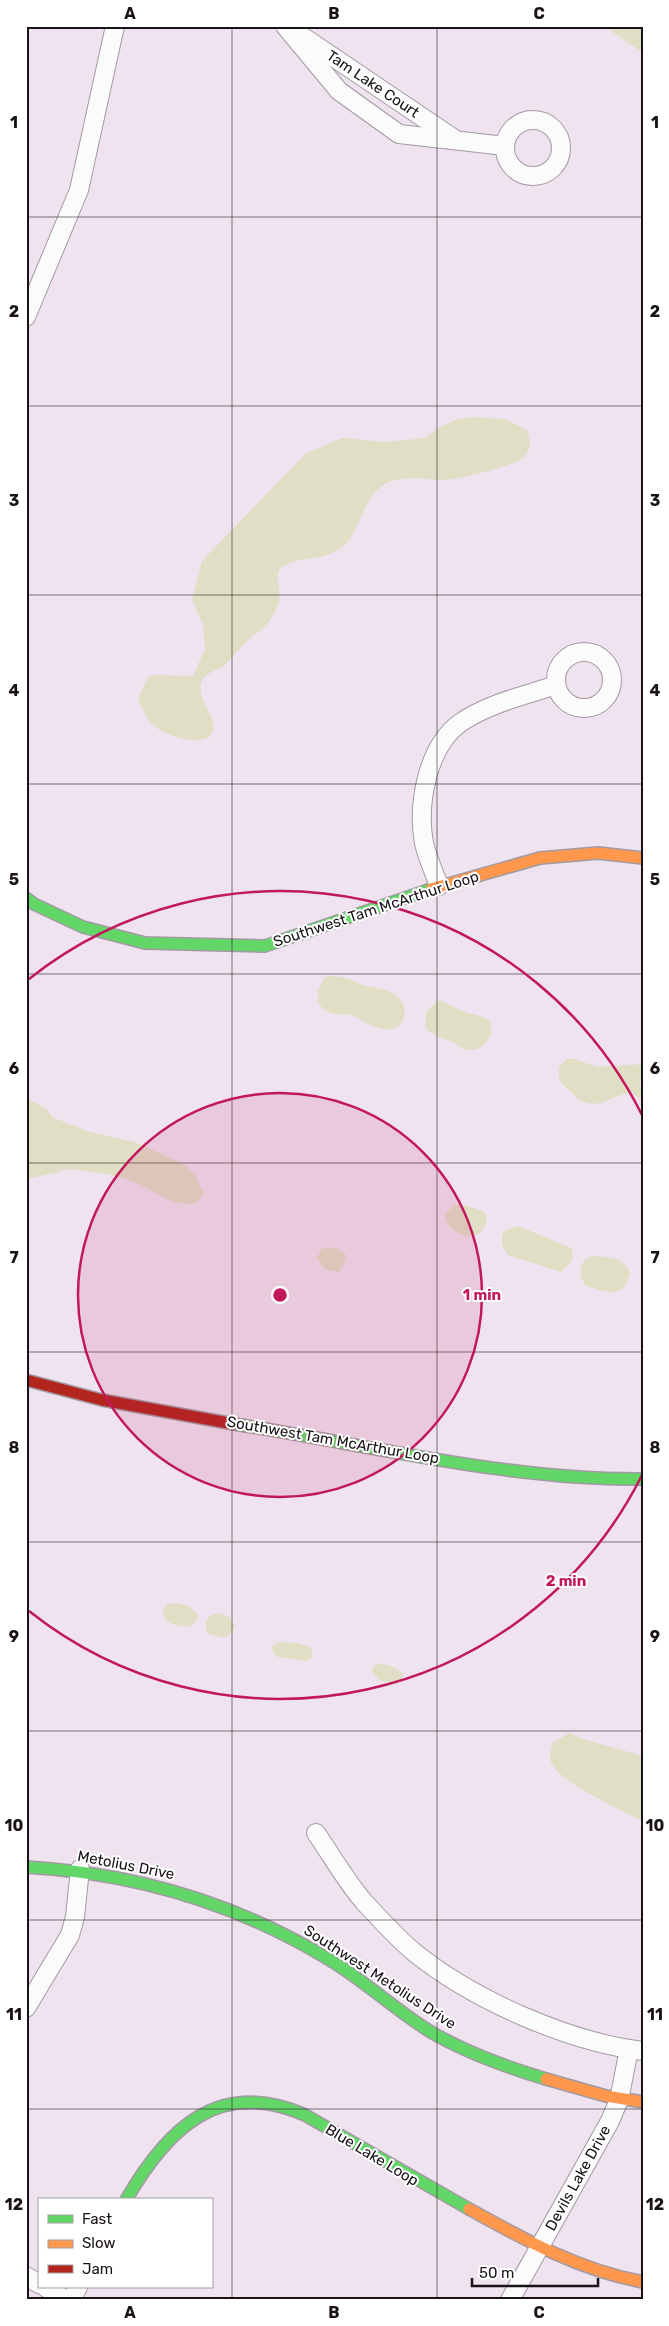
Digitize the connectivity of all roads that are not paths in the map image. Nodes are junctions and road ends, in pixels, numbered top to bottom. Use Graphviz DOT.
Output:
graph roads {
  1 [pos="115,26"];
  2 [pos="286,26"];
  3 [pos="458,142"];
  4 [pos="505,146"];
  5 [pos="26,317"];
  6 [pos="556,686"];
  7 [pos="643,858"];
  8 [pos="439,886"];
  9 [pos="26,898"];
  10 [pos="26,1380"];
  11 [pos="643,1479"];
  12 [pos="316,1834"];
  13 [pos="26,1868"];
  14 [pos="80,1869"];
  15 [pos="218,1903"];
  16 [pos="26,2008"];
  17 [pos="636,2050"];
  18 [pos="619,2100"];
  19 [pos="643,2102"];
  20 [pos="127,2198"];
  21 [pos="539,2247"];
  22 [pos="26,2276"];
  23 [pos="643,2282"];
  24 [pos="38,2283"];
  25 [pos="47,2288"];
  26 [pos="77,2288"];
  27 [pos="66,2300"];
  28 [pos="70,2300"];
  29 [pos="510,2300"];
  1 -- 5 [label="street"];
  2 -- 3 [label="street, Tam Lake Court"];
  2 -- 3 [label="street, Tam Lake Court"];
  3 -- 4 [label="street, Tam Lake Court"];
  6 -- 8 [label="street"];
  7 -- 8 [label="street, Southwest Tam McArthur Loop"];
  8 -- 9 [label="street, Southwest Tam McArthur Loop"];
  10 -- 11 [label="street, Southwest Tam McArthur Loop"];
  12 -- 17 [label="street"];
  13 -- 14 [label="street, Metolius Drive"];
  14 -- 15 [label="street, Metolius Drive"];
  14 -- 16 [label="street"];
  15 -- 18 [label="street, Southwest Metolius Drive"];
  17 -- 18 [label="street, Devils Lake Drive"];
  18 -- 19 [label="street, Southwest Metolius Drive"];
  18 -- 21 [label="street, Devils Lake Drive"];
  20 -- 21 [label="street, Blue Lake Loop"];
  21 -- 23 [label="street, Blue Lake Loop"];
  21 -- 29 [label="street, Devils Lake Drive"];
  22 -- 24 [label="street"];
  25 -- 27 [label="street"];
  26 -- 28 [label="street"];
}
